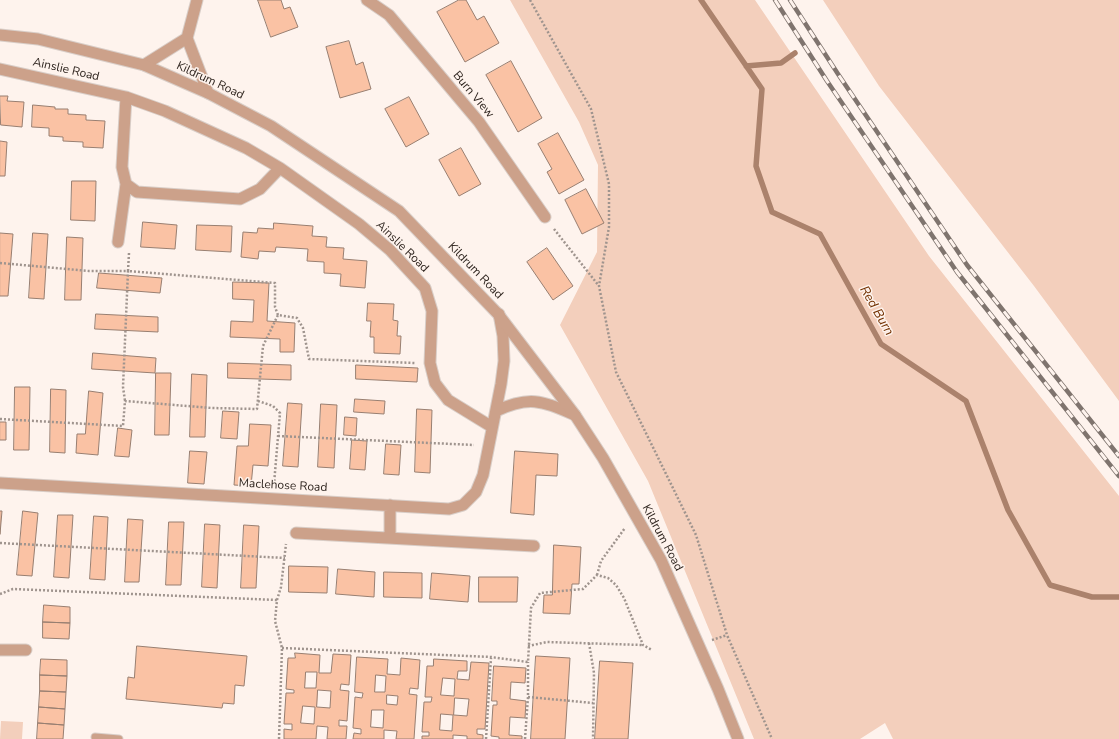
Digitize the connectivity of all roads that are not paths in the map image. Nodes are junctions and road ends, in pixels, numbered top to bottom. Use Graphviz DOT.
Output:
graph roads {
  1 [pos="197,0"];
  2 [pos="367,0"];
  3 [pos="0,35"];
  4 [pos="187,38"];
  5 [pos="144,65"];
  6 [pos="0,69"];
  7 [pos="208,93"];
  8 [pos="126,97"];
  9 [pos="280,168"];
  10 [pos="126,184"];
  11 [pos="545,217"];
  12 [pos="118,242"];
  13 [pos="498,314"];
  14 [pos="496,411"];
  15 [pos="576,415"];
  16 [pos="492,427"];
  17 [pos="0,483"];
  18 [pos="390,505"];
  19 [pos="296,533"];
  20 [pos="390,538"];
  21 [pos="534,546"];
  22 [pos="0,650"];
  23 [pos="26,650"];
  24 [pos="95,737"];
  25 [pos="119,739"];
  26 [pos="738,739"];
  1 -- 4 [label="street"];
  2 -- 11 [label="street, Burn View"];
  3 -- 5 [label="street, Kildrum Road"];
  4 -- 5 [label="street"];
  4 -- 7 [label="street"];
  5 -- 7 [label="street, Kildrum Road"];
  6 -- 8 [label="street, Ainslie Road"];
  7 -- 13 [label="street, Kildrum Road"];
  8 -- 9 [label="street, Ainslie Road"];
  8 -- 10 [label="street"];
  9 -- 10 [label="street"];
  9 -- 16 [label="street, Ainslie Road"];
  10 -- 12 [label="street"];
  13 -- 14 [label="street, Maclehose Road"];
  13 -- 15 [label="street, Kildrum Road"];
  14 -- 15 [label="street"];
  14 -- 16 [label="street, Maclehose Road"];
  15 -- 26 [label="street, Kildrum Road"];
  16 -- 18 [label="street, Maclehose Road"];
  17 -- 18 [label="street, Maclehose Road"];
  18 -- 20 [label="street"];
  19 -- 20 [label="street"];
  20 -- 21 [label="street"];
  22 -- 23 [label="street"];
  24 -- 25 [label="lane"];
}
